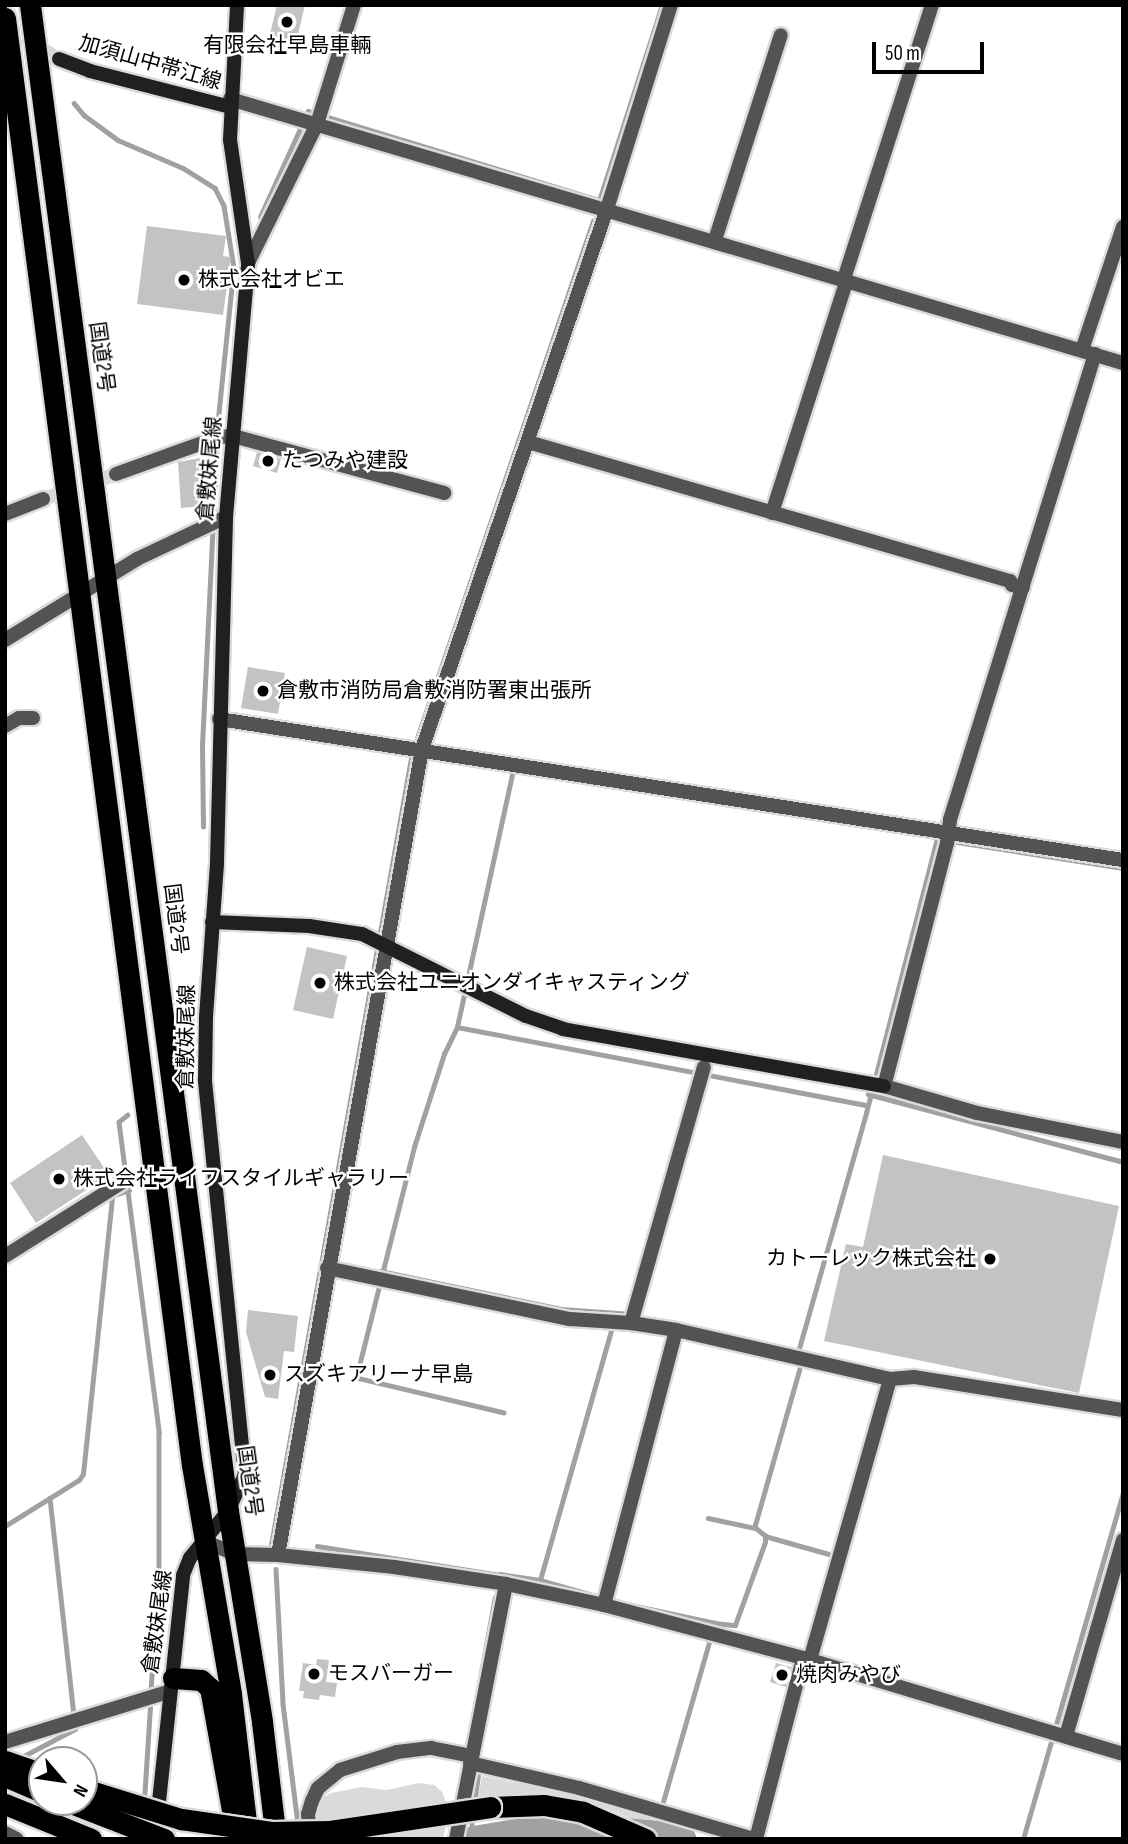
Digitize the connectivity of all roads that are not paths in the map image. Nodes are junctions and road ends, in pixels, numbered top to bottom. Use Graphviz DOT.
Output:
graph roads {
  1 [pos="30,5"];
  2 [pos="237,5"];
  3 [pos="354,5"];
  4 [pos="671,5"];
  5 [pos="932,5"];
  6 [pos="5,18"];
  7 [pos="780,35"];
  8 [pos="59,59"];
  9 [pos="230,103"];
  10 [pos="313,119"];
  11 [pos="607,209"];
  12 [pos="1123,227"];
  13 [pos="715,240"];
  14 [pos="248,263"];
  15 [pos="845,279"];
  16 [pos="1089,352"];
  17 [pos="1123,363"];
  18 [pos="221,438"];
  19 [pos="528,442"];
  20 [pos="116,474"];
  21 [pos="444,494"];
  22 [pos="43,499"];
  23 [pos="772,513"];
  24 [pos="5,514"];
  25 [pos="218,521"];
  26 [pos="106,578"];
  27 [pos="1018,587"];
  28 [pos="80,593"];
  29 [pos="5,640"];
  30 [pos="33,718"];
  31 [pos="219,719"];
  32 [pos="5,726"];
  33 [pos="417,749"];
  34 [pos="944,836"];
  35 [pos="1123,860"];
  36 [pos="212,922"];
  37 [pos="385,945"];
  38 [pos="704,1071"];
  39 [pos="884,1086"];
  40 [pos="1123,1142"];
  41 [pos="121,1183"];
  42 [pos="5,1256"];
  43 [pos="327,1268"];
  44 [pos="633,1317"];
  45 [pos="676,1330"];
  46 [pos="890,1378"];
  47 [pos="1123,1410"];
  48 [pos="228,1511"];
  49 [pos="1123,1540"];
  50 [pos="204,1541"];
  51 [pos="234,1554"];
  52 [pos="278,1555"];
  53 [pos="506,1584"];
  54 [pos="605,1601"];
  55 [pos="807,1659"];
  56 [pos="170,1685"];
  57 [pos="1058,1733"];
  58 [pos="5,1742"];
  59 [pos="1123,1754"];
  60 [pos="471,1760"];
  61 [pos="5,1761"];
  62 [pos="28,1769"];
  63 [pos="5,1776"];
  64 [pos="28,1786"];
  65 [pos="98,1793"];
  66 [pos="5,1804"];
  67 [pos="98,1814"];
  68 [pos="5,1818"];
  69 [pos="5,1833"];
  70 [pos="17,1839"];
  71 [pos="52,1839"];
  72 [pos="91,1839"];
  73 [pos="155,1839"];
  74 [pos="164,1839"];
  75 [pos="238,1839"];
  76 [pos="247,1839"];
  77 [pos="276,1839"];
  78 [pos="310,1839"];
  79 [pos="456,1839"];
  80 [pos="645,1839"];
  81 [pos="754,1839"];
  1 -- 26 [label="highway, 国道2号"];
  2 -- 9 [label="main road, 倉敷妹尾線"];
  3 -- 10 [label="street"];
  4 -- 11 [label="street"];
  5 -- 15 [label="street"];
  6 -- 28 [label="highway"];
  7 -- 13 [label="street"];
  8 -- 9 [label="main road, 加須山中帯江線"];
  9 -- 10 [label="street"];
  9 -- 14 [label="main road, 倉敷妹尾線"];
  10 -- 11 [label="street"];
  10 -- 14 [label="street"];
  11 -- 13 [label="street"];
  11 -- 19 [label="street"];
  12 -- 16 [label="street"];
  13 -- 15 [label="street"];
  14 -- 18 [label="main road, 倉敷妹尾線"];
  15 -- 16 [label="street"];
  15 -- 23 [label="street"];
  16 -- 17 [label="street"];
  16 -- 27 [label="street"];
  18 -- 20 [label="street"];
  18 -- 21 [label="street"];
  18 -- 25 [label="main road, 倉敷妹尾線"];
  19 -- 23 [label="street"];
  19 -- 33 [label="street"];
  22 -- 24 [label="street"];
  23 -- 27 [label="street"];
  25 -- 26 [label="street"];
  25 -- 31 [label="main road, 倉敷妹尾線"];
  26 -- 28 [label="street"];
  26 -- 48 [label="highway, 国道2号"];
  27 -- 34 [label="street"];
  28 -- 29 [label="street"];
  28 -- 50 [label="highway"];
  30 -- 32 [label="street"];
  31 -- 33 [label="street"];
  31 -- 36 [label="main road, 倉敷妹尾線"];
  33 -- 34 [label="street"];
  33 -- 37 [label="street"];
  34 -- 35 [label="street"];
  34 -- 39 [label="street"];
  36 -- 37 [label="main road"];
  36 -- 48 [label="main road, 倉敷妹尾線"];
  37 -- 39 [label="main road"];
  37 -- 43 [label="street"];
  38 -- 44 [label="street"];
  39 -- 40 [label="street"];
  41 -- 42 [label="street"];
  43 -- 44 [label="street"];
  43 -- 52 [label="street"];
  44 -- 45 [label="street"];
  45 -- 46 [label="street"];
  45 -- 54 [label="street"];
  46 -- 47 [label="street"];
  46 -- 55 [label="street"];
  48 -- 50 [label="main road, 倉敷妹尾線"];
  48 -- 51 [label="highway, 国道2号"];
  49 -- 57 [label="street"];
  50 -- 51 [label="street"];
  50 -- 56 [label="main road, 倉敷妹尾線"];
  50 -- 76 [label="highway"];
  51 -- 52 [label="street"];
  51 -- 77 [label="highway, 国道2号"];
  52 -- 53 [label="street"];
  53 -- 54 [label="street"];
  53 -- 60 [label="street"];
  54 -- 55 [label="street"];
  55 -- 57 [label="street"];
  55 -- 81 [label="street"];
  56 -- 58 [label="street"];
  56 -- 73 [label="main road, 倉敷妹尾線"];
  56 -- 75 [label="highway"];
  57 -- 59 [label="street"];
  60 -- 78 [label="street"];
  60 -- 79 [label="street"];
  60 -- 81 [label="street"];
  61 -- 62 [label="highway"];
  63 -- 64 [label="highway"];
  65 -- 80 [label="highway, bridge"];
  66 -- 72 [label="highway"];
  67 -- 74 [label="highway, bridge"];
  68 -- 71 [label="highway"];
  69 -- 70 [label="street"];
}
